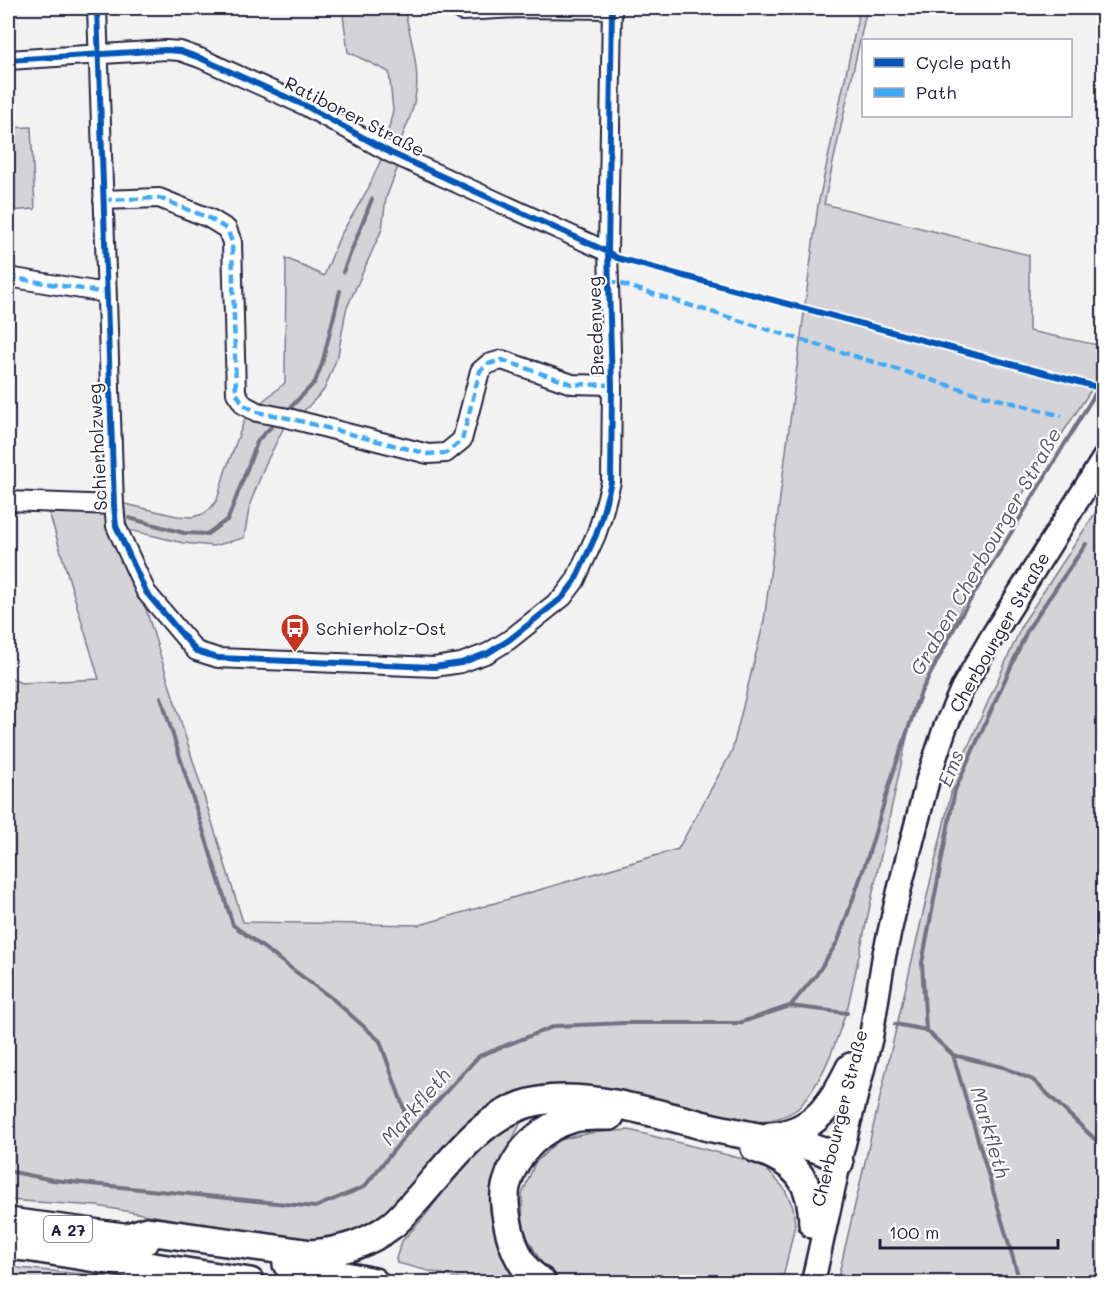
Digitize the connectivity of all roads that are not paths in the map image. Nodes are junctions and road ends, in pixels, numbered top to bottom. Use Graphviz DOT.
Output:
graph roads {
  1 [pos="97,8"];
  2 [pos="462,8"];
  3 [pos="612,8"];
  4 [pos="99,54"];
  5 [pos="8,60"];
  6 [pos="103,200"];
  7 [pos="608,252"];
  8 [pos="8,277"];
  9 [pos="106,293"];
  10 [pos="612,385"];
  11 [pos="1104,458"];
  12 [pos="1104,476"];
  13 [pos="8,501"];
  14 [pos="114,505"];
  15 [pos="1066,519"];
  16 [pos="563,597"];
  17 [pos="881,965"];
  18 [pos="851,1067"];
  19 [pos="746,1141"];
  20 [pos="831,1161"];
  21 [pos="8,1222"];
  22 [pos="813,1224"];
  23 [pos="128,1237"];
  24 [pos="8,1245"];
  25 [pos="250,1282"];
  26 [pos="374,1282"];
  27 [pos="542,1282"];
  28 [pos="804,1282"];
  29 [pos="813,1282"];
  30 [pos="824,1282"];
  1 -- 4 [label="street, Schierholzweg"];
  2 -- 3 [label="street"];
  3 -- 7 [label="street, Bredenweg"];
  4 -- 5 [label="street, Ratiborer Straße"];
  4 -- 6 [label="street, Schierholzweg"];
  4 -- 7 [label="street, Ratiborer Straße"];
  6 -- 9 [label="street, Schierholzweg"];
  6 -- 10 [label="street"];
  7 -- 10 [label="street, Bredenweg"];
  8 -- 9 [label="street"];
  9 -- 14 [label="street, Schierholzweg"];
  10 -- 16 [label="street, Bredenweg"];
  11 -- 15 [label="main road, Cherbourger Straße"];
  12 -- 15 [label="main road"];
  13 -- 14 [label="street"];
  14 -- 16 [label="street, Schierholzweg"];
  15 -- 17 [label="main road, Cherbourger Straße"];
  17 -- 18 [label="main road, Cherbourger Straße"];
  17 -- 20 [label="main road, Cherbourger Straße"];
  17 -- 30 [label="main road, Cherbourger Straße"];
  18 -- 19 [label="highway"];
  18 -- 20 [label="main road, Cherbourger Straße"];
  19 -- 20 [label="highway"];
  19 -- 22 [label="highway"];
  19 -- 23 [label="highway"];
  19 -- 27 [label="highway"];
  20 -- 22 [label="main road, Cherbourger Straße"];
  20 -- 29 [label="main road, Cherbourger Straße"];
  21 -- 23 [label="highway, A 27"];
  22 -- 28 [label="main road, Cherbourger Straße"];
  23 -- 26 [label="highway, A 27"];
  24 -- 25 [label="highway, A 27"];
}
